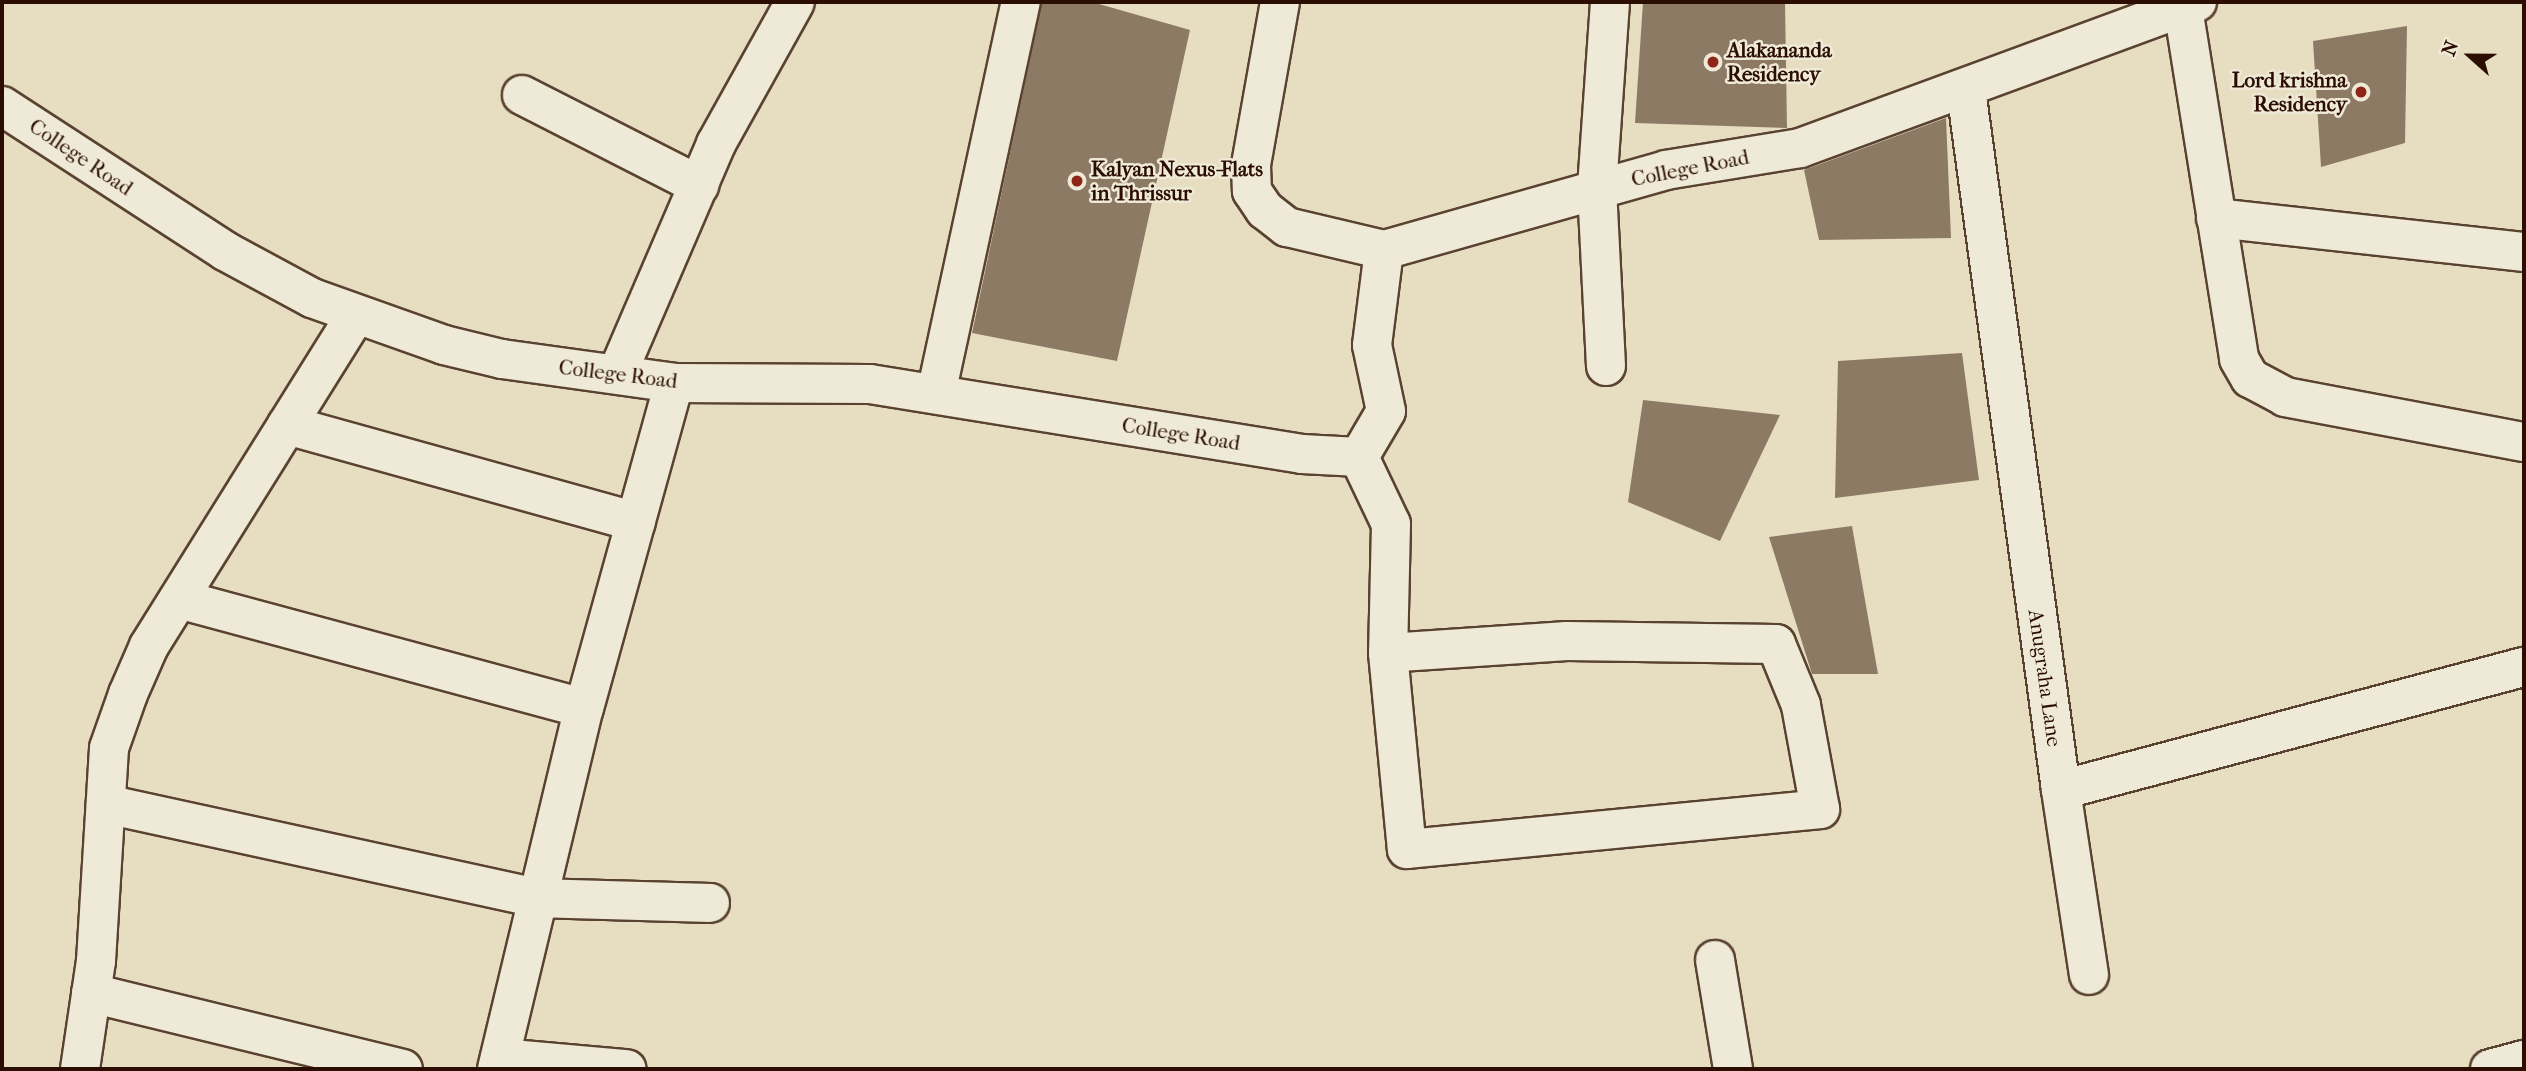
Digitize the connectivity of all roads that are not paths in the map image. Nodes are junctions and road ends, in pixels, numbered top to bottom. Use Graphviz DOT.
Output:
graph roads {
  1 [pos="794,2"];
  2 [pos="1021,2"];
  3 [pos="1280,2"];
  4 [pos="1610,2"];
  5 [pos="2190,5"];
  6 [pos="1966,90"];
  7 [pos="523,95"];
  8 [pos="2,106"];
  9 [pos="699,185"];
  10 [pos="1597,188"];
  11 [pos="2216,218"];
  12 [pos="1384,250"];
  13 [pos="2524,251"];
  14 [pos="356,315"];
  15 [pos="1606,366"];
  16 [pos="617,374"];
  17 [pos="674,383"];
  18 [pos="936,394"];
  19 [pos="287,425"];
  20 [pos="2524,442"];
  21 [pos="1359,457"];
  22 [pos="636,522"];
  23 [pos="179,599"];
  24 [pos="1388,653"];
  25 [pos="2524,667"];
  26 [pos="584,708"];
  27 [pos="2061,790"];
  28 [pos="106,804"];
  29 [pos="536,898"];
  30 [pos="710,904"];
  31 [pos="1715,960"];
  32 [pos="2088,975"];
  33 [pos="91,993"];
  34 [pos="2524,1060"];
  35 [pos="498,1063"];
  36 [pos="80,1069"];
  37 [pos="402,1069"];
  38 [pos="627,1069"];
  39 [pos="1733,1069"];
  40 [pos="2490,1069"];
  1 -- 9 [label="street"];
  2 -- 18 [label="street"];
  3 -- 12 [label="street"];
  4 -- 10 [label="street"];
  5 -- 6 [label="street, College Road"];
  5 -- 11 [label="street"];
  6 -- 10 [label="street, College Road"];
  6 -- 27 [label="street, Anugraha Lane"];
  7 -- 9 [label="street"];
  8 -- 14 [label="street, College Road"];
  9 -- 16 [label="street"];
  10 -- 12 [label="street, College Road"];
  10 -- 15 [label="street"];
  11 -- 13 [label="street"];
  11 -- 20 [label="street"];
  12 -- 21 [label="street"];
  14 -- 16 [label="street, College Road"];
  14 -- 19 [label="street"];
  16 -- 17 [label="street, College Road"];
  17 -- 18 [label="street, College Road"];
  17 -- 22 [label="street"];
  18 -- 21 [label="street, College Road"];
  19 -- 22 [label="street"];
  19 -- 23 [label="street"];
  21 -- 24 [label="street"];
  22 -- 26 [label="street"];
  23 -- 26 [label="street"];
  23 -- 28 [label="street"];
  24 -- 24 [label="street"];
  25 -- 27 [label="street"];
  26 -- 29 [label="street"];
  27 -- 32 [label="street, Anugraha Lane"];
  28 -- 29 [label="street"];
  28 -- 33 [label="street"];
  29 -- 30 [label="street"];
  29 -- 35 [label="street"];
  31 -- 39 [label="street"];
  33 -- 36 [label="street"];
  33 -- 37 [label="street"];
  34 -- 40 [label="street"];
  35 -- 38 [label="street"];
}
